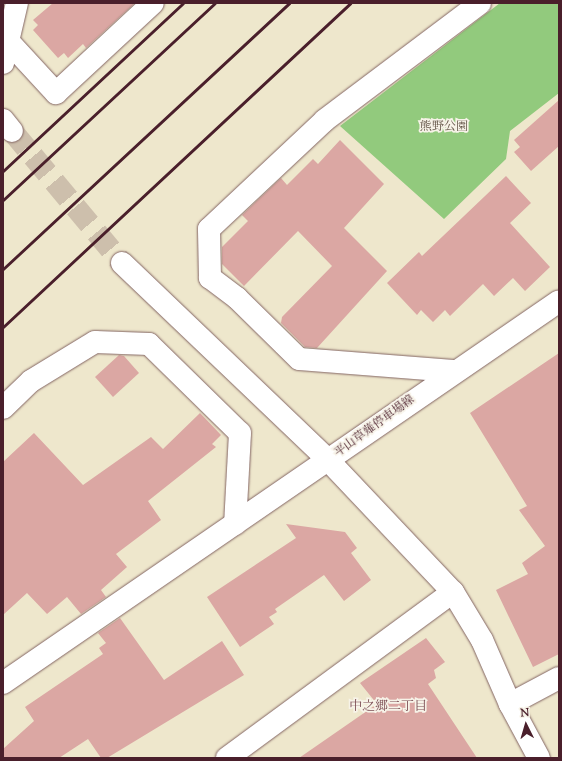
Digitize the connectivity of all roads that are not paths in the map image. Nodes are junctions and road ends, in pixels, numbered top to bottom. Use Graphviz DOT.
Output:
graph roads {
  1 [pos="17,3"];
  2 [pos="153,3"];
  3 [pos="480,3"];
  4 [pos="8,41"];
  5 [pos="3,63"];
  6 [pos="122,263"];
  7 [pos="559,301"];
  8 [pos="453,371"];
  9 [pos="3,408"];
  10 [pos="328,460"];
  11 [pos="236,524"];
  12 [pos="453,592"];
  13 [pos="559,678"];
  14 [pos="3,683"];
  15 [pos="510,704"];
  16 [pos="227,758"];
  17 [pos="539,758"];
  1 -- 4 [label="street"];
  2 -- 4 [label="street"];
  3 -- 8 [label="street"];
  4 -- 5 [label="street"];
  6 -- 10 [label="street, 平山草薙停車場線"];
  7 -- 8 [label="street, 平山草薙停車場線"];
  8 -- 10 [label="street, 平山草薙停車場線"];
  9 -- 11 [label="street"];
  10 -- 11 [label="street"];
  10 -- 12 [label="street"];
  11 -- 14 [label="street"];
  12 -- 15 [label="street"];
  12 -- 16 [label="street"];
  13 -- 15 [label="street"];
  15 -- 17 [label="street"];
}
